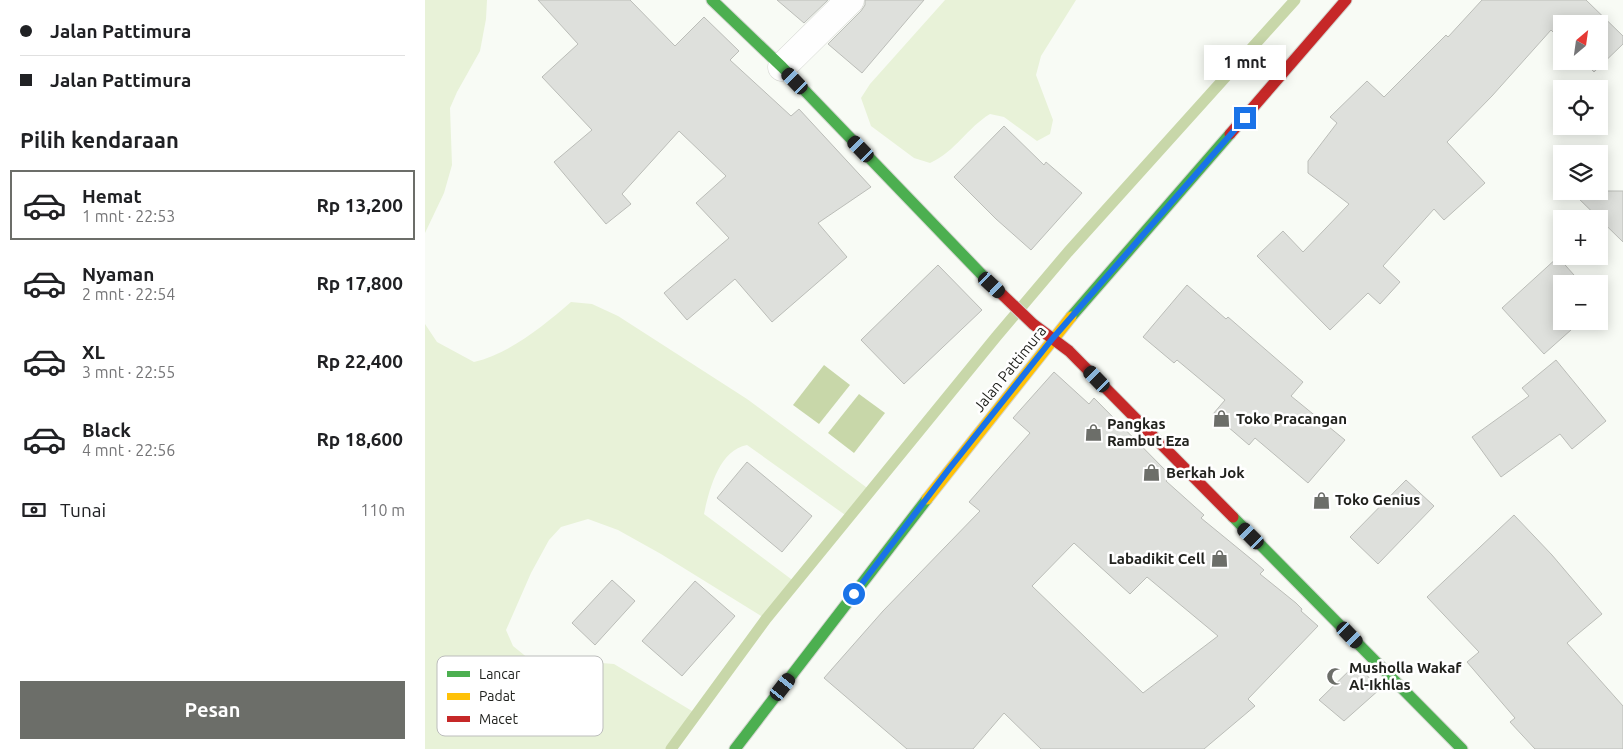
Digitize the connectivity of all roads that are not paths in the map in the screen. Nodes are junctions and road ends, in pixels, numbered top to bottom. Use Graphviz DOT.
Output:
graph roads {
  1 [pos="712,0"];
  2 [pos="850,0"];
  3 [pos="1346,0"];
  4 [pos="782,67"];
  5 [pos="1053,338"];
  6 [pos="735,749"];
  7 [pos="1462,749"];
  1 -- 4 [label="street"];
  2 -- 4 [label="street"];
  3 -- 5 [label="street, Jalan Pattimura"];
  4 -- 5 [label="street"];
  5 -- 6 [label="street, Jalan Pattimura"];
  5 -- 7 [label="street"];
}
